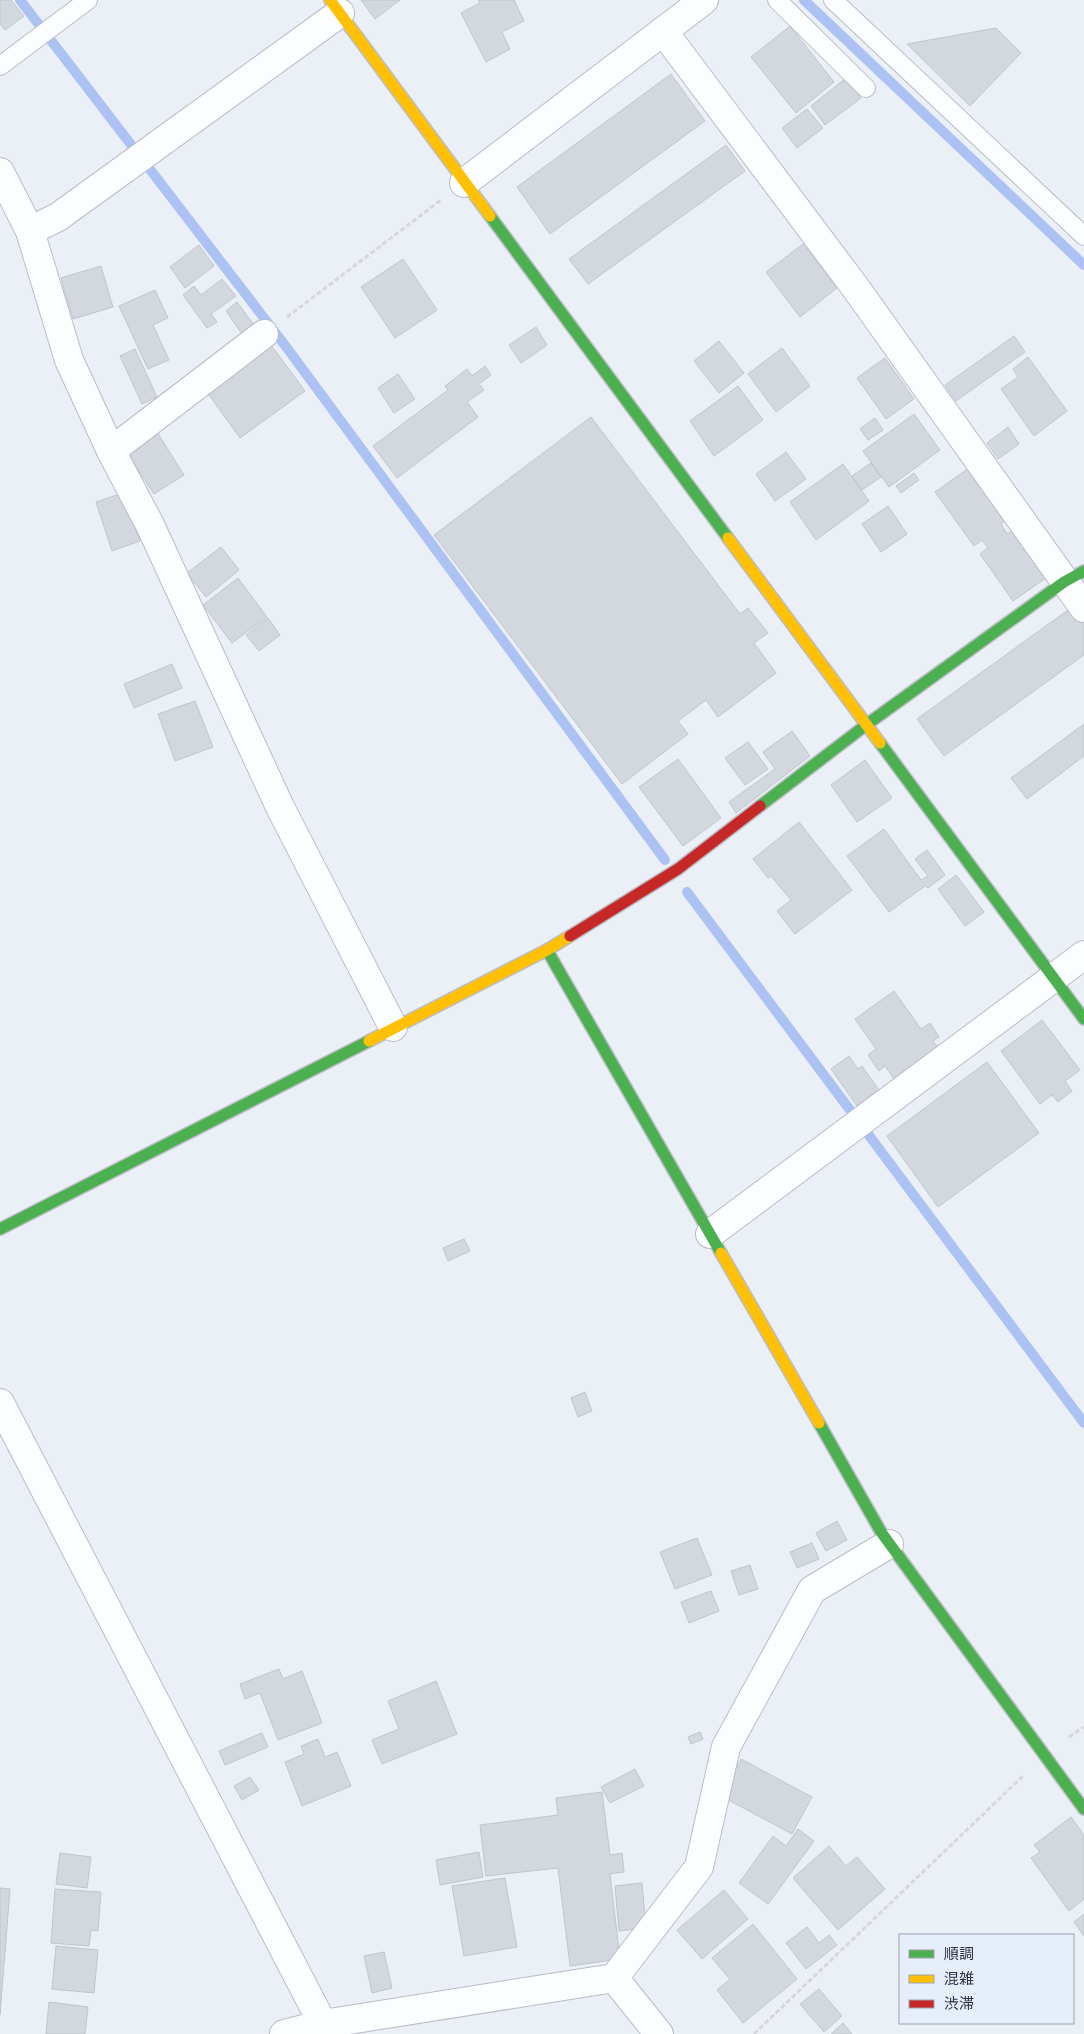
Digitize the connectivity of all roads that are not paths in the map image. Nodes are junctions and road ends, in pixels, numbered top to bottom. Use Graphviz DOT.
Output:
graph roads {
  1 [pos="88,0"];
  2 [pos="704,0"];
  3 [pos="777,0"];
  4 [pos="833,0"];
  5 [pos="335,7"];
  6 [pos="663,31"];
  7 [pos="0,66"];
  8 [pos="866,88"];
  9 [pos="0,172"];
  10 [pos="464,183"];
  11 [pos="30,231"];
  12 [pos="1084,236"];
  13 [pos="273,328"];
  14 [pos="111,451"];
  15 [pos="1074,576"];
  16 [pos="1084,608"];
  17 [pos="866,725"];
  18 [pos="547,950"];
  19 [pos="1084,955"];
  20 [pos="1054,979"];
  21 [pos="1084,1019"];
  22 [pos="393,1027"];
  23 [pos="0,1229"];
  24 [pos="710,1234"];
  25 [pos="0,1403"];
  26 [pos="889,1544"];
  27 [pos="1084,1809"];
  28 [pos="614,1978"];
  29 [pos="325,2029"];
  30 [pos="284,2034"];
  31 [pos="659,2034"];
  1 -- 7 [label="lane"];
  2 -- 6 [label="street"];
  3 -- 8 [label="lane"];
  4 -- 12 [label="lane"];
  5 -- 10 [label="street"];
  5 -- 11 [label="street"];
  6 -- 10 [label="street"];
  6 -- 15 [label="street"];
  9 -- 11 [label="street"];
  10 -- 17 [label="street"];
  11 -- 14 [label="street"];
  13 -- 14 [label="street"];
  14 -- 22 [label="street"];
  15 -- 16 [label="street"];
  15 -- 17 [label="street"];
  17 -- 18 [label="street"];
  17 -- 20 [label="street"];
  18 -- 22 [label="street"];
  18 -- 24 [label="street"];
  19 -- 20 [label="street"];
  20 -- 21 [label="street"];
  20 -- 24 [label="street"];
  22 -- 23 [label="street"];
  24 -- 26 [label="street"];
  25 -- 29 [label="street"];
  26 -- 27 [label="street"];
  26 -- 28 [label="street"];
  28 -- 29 [label="street"];
  28 -- 31 [label="street"];
  29 -- 30 [label="street"];
}
